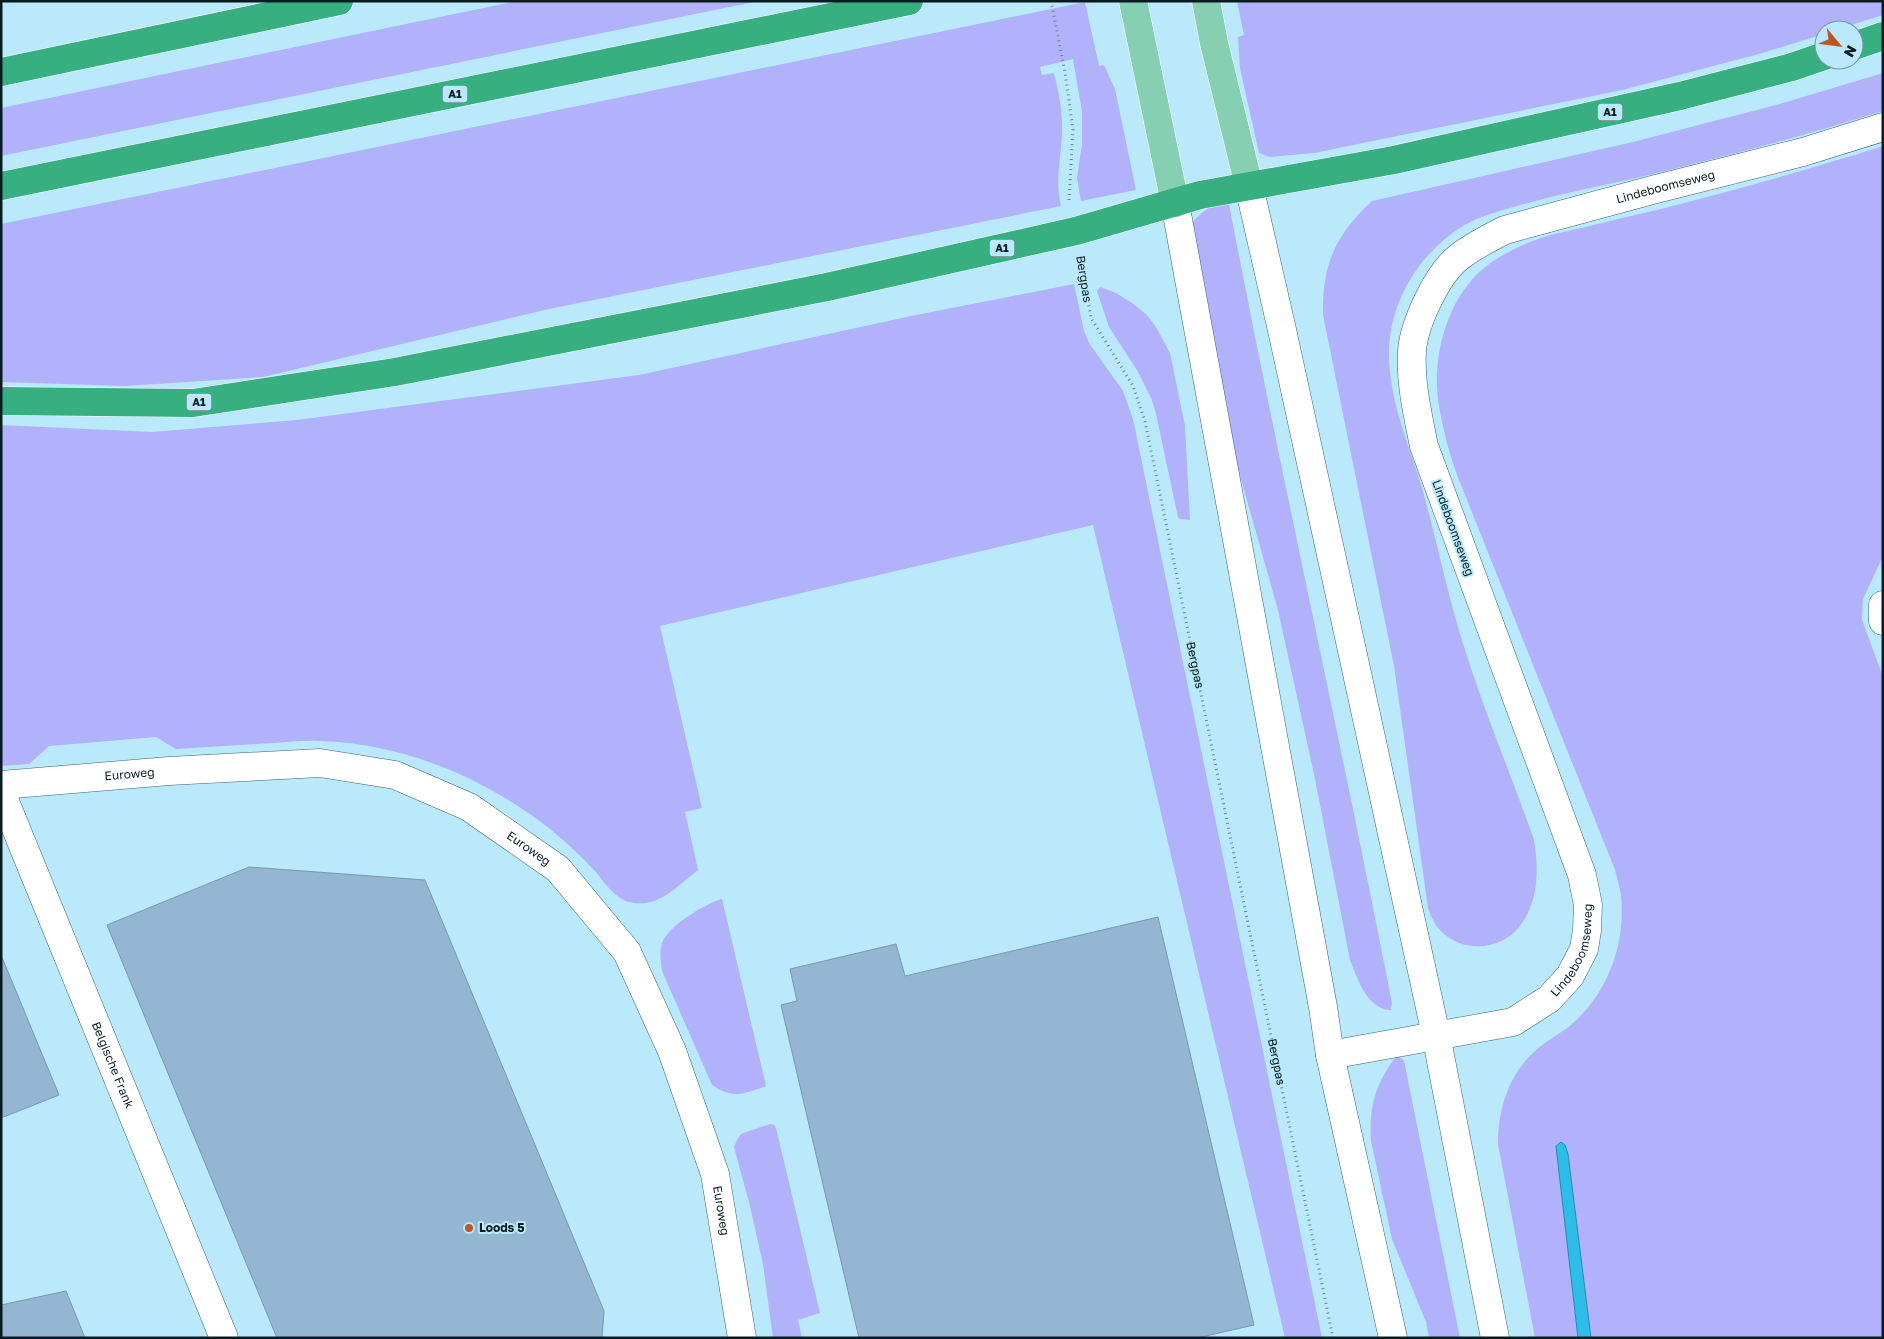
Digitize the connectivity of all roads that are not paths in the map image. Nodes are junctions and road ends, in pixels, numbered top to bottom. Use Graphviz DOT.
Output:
graph roads {
  1 [pos="339,1"];
  2 [pos="909,1"];
  3 [pos="1134,1"];
  4 [pos="1206,1"];
  5 [pos="1883,36"];
  6 [pos="1864,43"];
  7 [pos="1814,59"];
  8 [pos="1,72"];
  9 [pos="1883,127"];
  10 [pos="1,186"];
  11 [pos="1249,186"];
  12 [pos="1175,203"];
  13 [pos="1,401"];
  14 [pos="1883,605"];
  15 [pos="1883,621"];
  16 [pos="1,785"];
  17 [pos="1,792"];
  18 [pos="1436,1035"];
  19 [pos="1330,1055"];
  20 [pos="224,1338"];
  21 [pos="742,1338"];
  22 [pos="1393,1338"];
  23 [pos="1495,1338"];
  1 -- 8 [label="highway"];
  2 -- 10 [label="highway, A1"];
  3 -- 12 [label="main road"];
  4 -- 11 [label="main road"];
  5 -- 6 [label="highway"];
  7 -- 11 [label="highway, A1"];
  9 -- 18 [label="street, Lindeboomseweg"];
  11 -- 12 [label="highway, A1"];
  11 -- 18 [label="street"];
  12 -- 13 [label="highway, A1"];
  12 -- 19 [label="street"];
  14 -- 15 [label="street"];
  16 -- 21 [label="street, Euroweg"];
  17 -- 20 [label="street, Belgische Frank"];
  18 -- 19 [label="street, Lindeboomseweg"];
  18 -- 23 [label="street"];
  19 -- 22 [label="street"];
}
